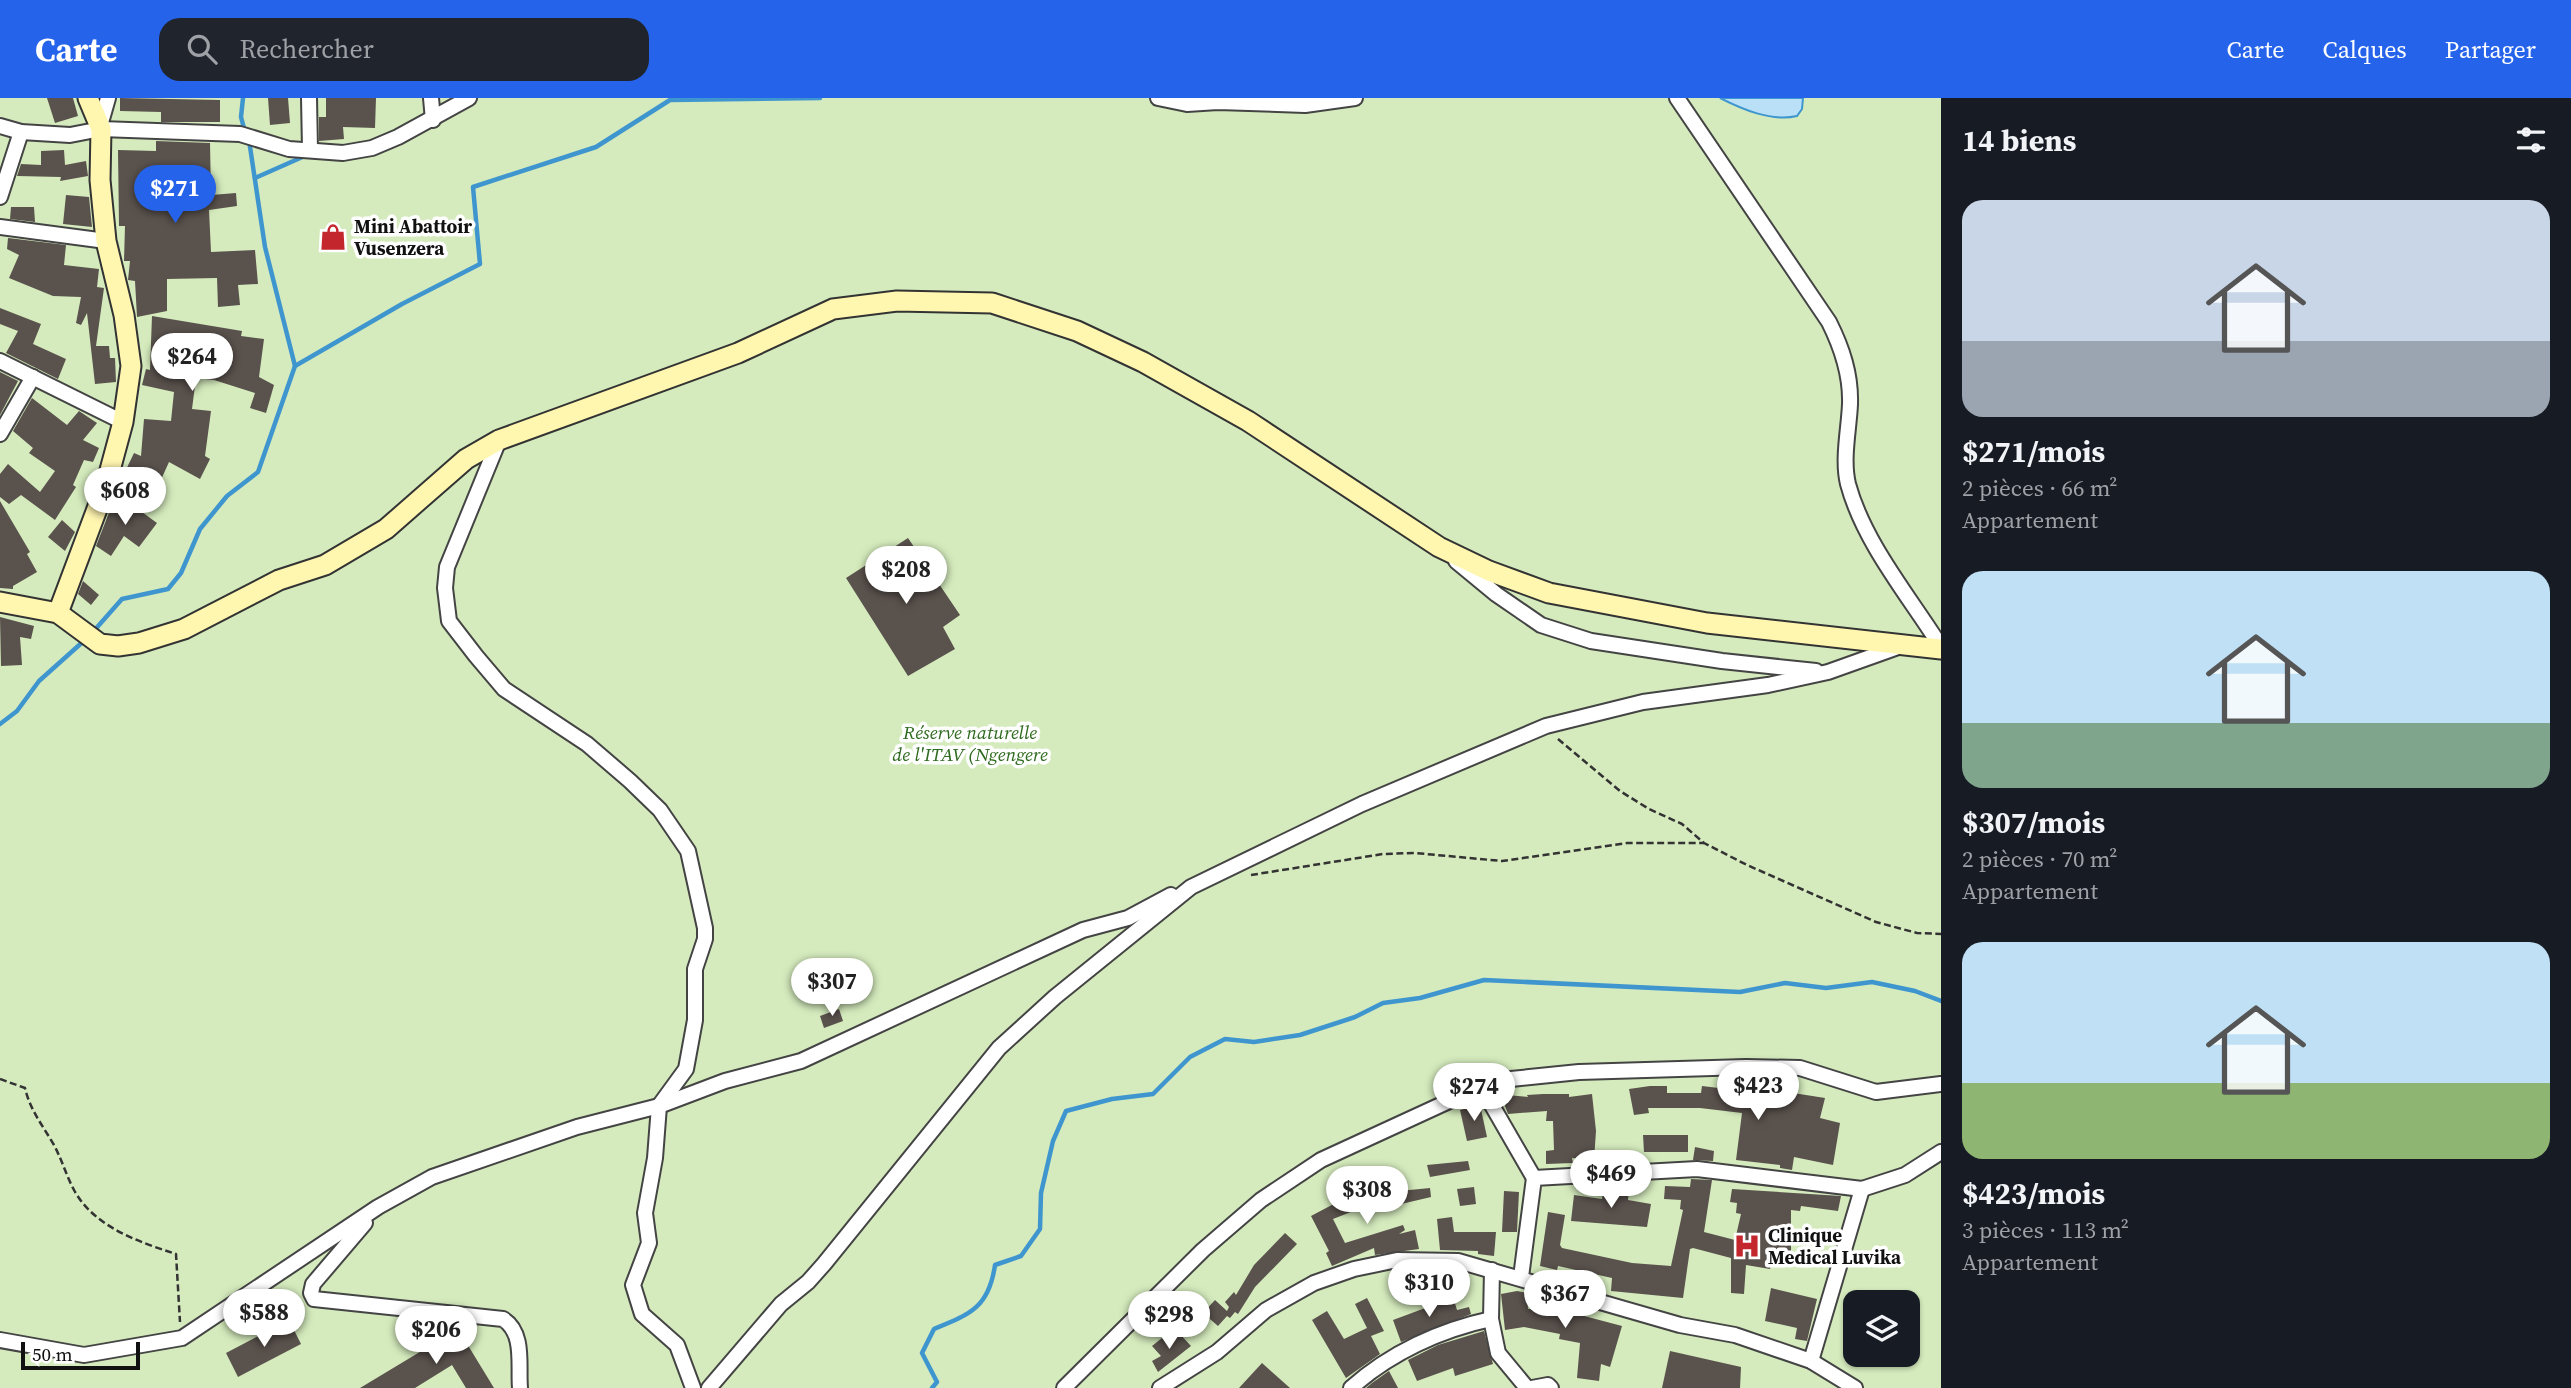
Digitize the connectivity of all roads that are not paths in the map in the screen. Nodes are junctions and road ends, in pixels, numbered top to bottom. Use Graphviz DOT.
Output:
graph roads {
  1 [pos="88,98"];
  2 [pos="108,98"];
  3 [pos="309,98"];
  4 [pos="431,98"];
  5 [pos="469,98"];
  6 [pos="1158,98"];
  7 [pos="1354,98"];
  8 [pos="1677,98"];
  9 [pos="433,120"];
  10 [pos="0,126"];
  11 [pos="101,127"];
  12 [pos="21,132"];
  13 [pos="310,149"];
  14 [pos="0,197"];
  15 [pos="0,227"];
  16 [pos="106,241"];
  17 [pos="0,361"];
  18 [pos="33,377"];
  19 [pos="122,422"];
  20 [pos="0,434"];
  21 [pos="499,440"];
  22 [pos="1439,547"];
  23 [pos="0,602"];
  24 [pos="58,613"];
  25 [pos="1906,644"];
  26 [pos="1941,648"];
  27 [pos="1828,672"];
  28 [pos="1191,887"];
  29 [pos="1941,1084"];
  30 [pos="1482,1088"];
  31 [pos="659,1105"];
  32 [pos="1941,1152"];
  33 [pos="1534,1178"];
  34 [pos="1862,1189"];
  35 [pos="378,1207"];
  36 [pos="1492,1270"];
  37 [pos="1521,1278"];
  38 [pos="1491,1319"];
  39 [pos="0,1340"];
  40 [pos="1811,1361"];
  41 [pos="520,1388"];
  42 [pos="693,1388"];
  43 [pos="709,1388"];
  44 [pos="1064,1388"];
  45 [pos="1160,1388"];
  46 [pos="1351,1388"];
  47 [pos="1530,1388"];
  48 [pos="1551,1388"];
  49 [pos="1855,1388"];
  1 -- 11 [label="street"];
  2 -- 11 [label="street"];
  3 -- 13 [label="street"];
  4 -- 9 [label="street"];
  5 -- 9 [label="street"];
  6 -- 7 [label="street"];
  8 -- 26 [label="street"];
  9 -- 13 [label="street"];
  10 -- 12 [label="street"];
  11 -- 12 [label="street"];
  11 -- 13 [label="street"];
  11 -- 16 [label="street"];
  12 -- 14 [label="street"];
  15 -- 16 [label="street"];
  16 -- 19 [label="street"];
  17 -- 18 [label="street"];
  18 -- 19 [label="street"];
  18 -- 20 [label="street"];
  19 -- 24 [label="street"];
  21 -- 22 [label="street"];
  21 -- 24 [label="street"];
  21 -- 31 [label="street"];
  22 -- 25 [label="street"];
  22 -- 27 [label="street"];
  23 -- 24 [label="street"];
  25 -- 26 [label="street"];
  25 -- 27 [label="street"];
  27 -- 28 [label="street"];
  28 -- 31 [label="street"];
  28 -- 43 [label="street"];
  29 -- 30 [label="street"];
  30 -- 33 [label="street"];
  30 -- 44 [label="street"];
  31 -- 35 [label="street"];
  31 -- 42 [label="street"];
  32 -- 34 [label="street"];
  33 -- 34 [label="street"];
  33 -- 37 [label="street"];
  34 -- 40 [label="street"];
  35 -- 39 [label="street"];
  35 -- 41 [label="street"];
  36 -- 37 [label="street"];
  36 -- 38 [label="street"];
  36 -- 45 [label="street"];
  37 -- 40 [label="street"];
  38 -- 46 [label="street"];
  38 -- 47 [label="street"];
  40 -- 49 [label="street"];
  47 -- 48 [label="street"];
}
